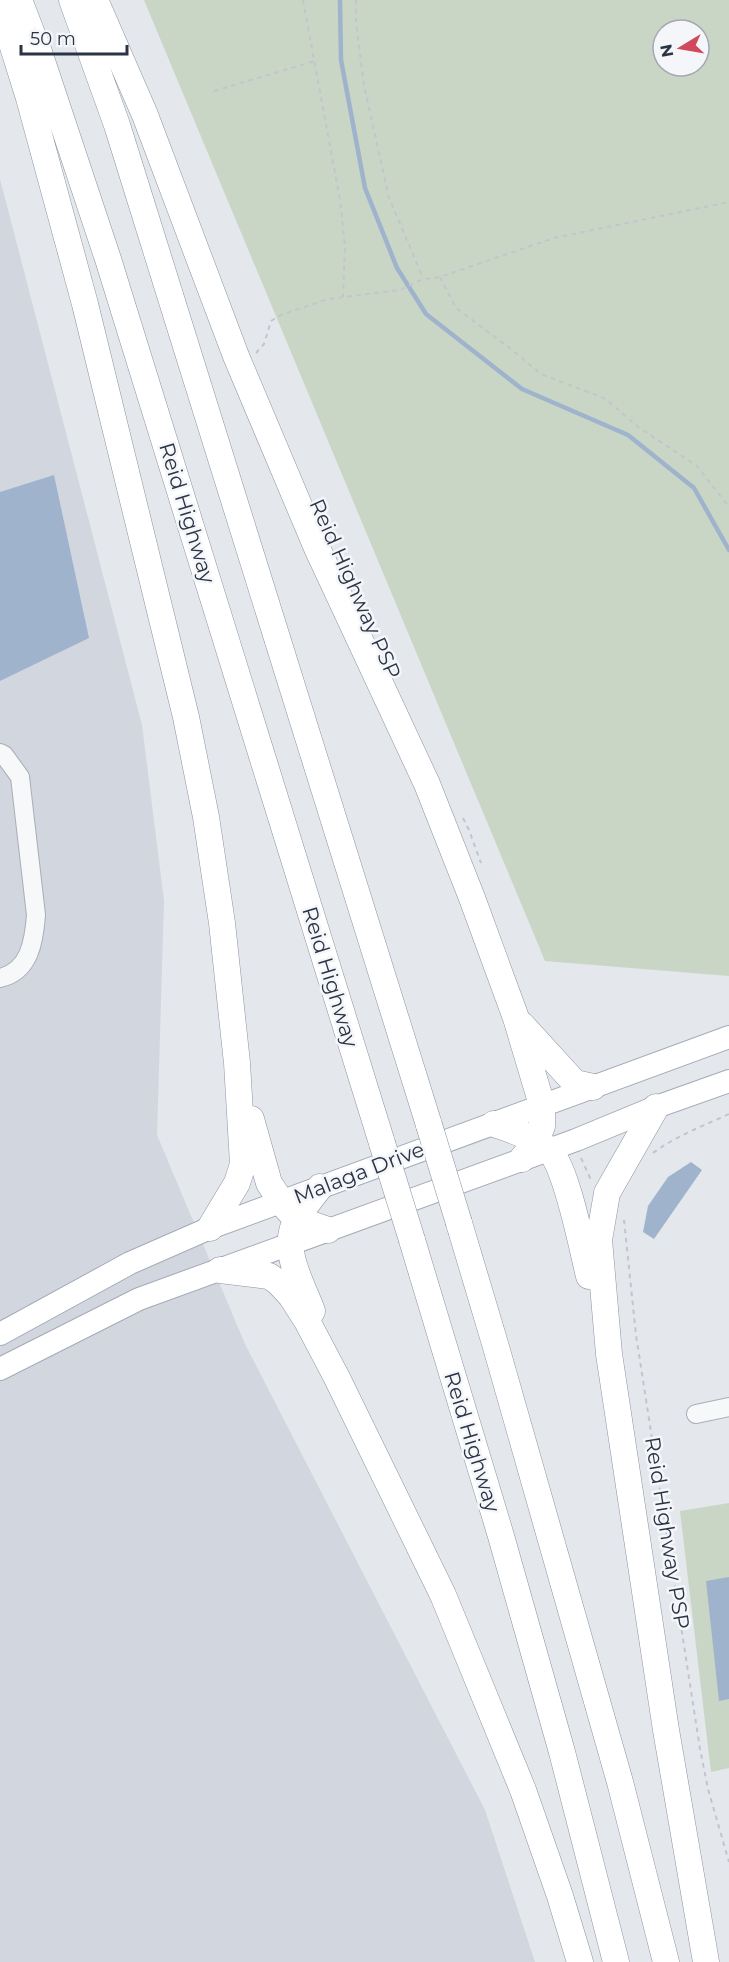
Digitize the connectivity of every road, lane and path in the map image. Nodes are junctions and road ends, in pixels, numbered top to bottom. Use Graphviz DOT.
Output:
graph roads {
  1 [pos="19,0"];
  2 [pos="72,0"];
  3 [pos="95,0"];
  4 [pos="303,0"];
  5 [pos="356,0"];
  6 [pos="0,5"];
  7 [pos="315,61"];
  8 [pos="214,91"];
  9 [pos="729,202"];
  10 [pos="440,276"];
  11 [pos="423,279"];
  12 [pos="342,297"];
  13 [pos="253,358"];
  14 [pos="729,507"];
  15 [pos="0,753"];
  16 [pos="460,813"];
  17 [pos="484,872"];
  18 [pos="0,978"];
  19 [pos="516,1018"];
  20 [pos="729,1037"];
  21 [pos="237,1063"];
  22 [pos="729,1081"];
  23 [pos="593,1087"];
  24 [pos="542,1105"];
  25 [pos="656,1107"];
  26 [pos="729,1114"];
  27 [pos="494,1124"];
  28 [pos="576,1140"];
  29 [pos="536,1150"];
  30 [pos="647,1158"];
  31 [pos="583,1162"];
  32 [pos="320,1187"];
  33 [pos="289,1211"];
  34 [pos="623,1211"];
  35 [pos="210,1228"];
  36 [pos="328,1230"];
  37 [pos="289,1245"];
  38 [pos="220,1270"];
  39 [pos="0,1334"];
  40 [pos="609,1354"];
  41 [pos="0,1369"];
  42 [pos="337,1378"];
  43 [pos="729,1407"];
  44 [pos="696,1414"];
  45 [pos="729,1862"];
  46 [pos="580,1962"];
  47 [pos="616,1962"];
  48 [pos="666,1962"];
  49 [pos="706,1962"];
  1 -- 47 [label="highway, Reid Highway, bridge"];
  2 -- 48 [label="highway, bridge"];
  3 -- 19 [label="highway"];
  4 -- 7 [label="path"];
  5 -- 11 [label="path"];
  6 -- 21 [label="highway"];
  7 -- 8 [label="path"];
  7 -- 12 [label="path"];
  9 -- 10 [label="path"];
  10 -- 11 [label="path"];
  10 -- 14 [label="path"];
  11 -- 12 [label="path"];
  12 -- 13 [label="path"];
  15 -- 18 [label="street"];
  16 -- 17 [label="path"];
  19 -- 23 [label="highway"];
  19 -- 24 [label="highway"];
  20 -- 23 [label="main road, Malaga Drive"];
  21 -- 33 [label="highway"];
  21 -- 35 [label="highway"];
  22 -- 25 [label="main road, Malaga Drive"];
  23 -- 24 [label="main road, Malaga Drive"];
  24 -- 27 [label="main road, Malaga Drive"];
  24 -- 29 [label="highway"];
  25 -- 28 [label="main road, Malaga Drive"];
  25 -- 40 [label="highway"];
  26 -- 30 [label="path"];
  27 -- 29 [label="highway"];
  27 -- 32 [label="main road, Malaga Drive"];
  28 -- 29 [label="main road, Malaga Drive"];
  28 -- 31 [label="path"];
  29 -- 36 [label="main road, Malaga Drive"];
  29 -- 40 [label="highway"];
  32 -- 33 [label="highway"];
  33 -- 35 [label="main road, Malaga Drive"];
  33 -- 36 [label="highway"];
  33 -- 37 [label="highway"];
  34 -- 45 [label="path, Reid Highway PSP"];
  35 -- 39 [label="main road, Malaga Drive"];
  36 -- 37 [label="main road, Malaga Drive"];
  37 -- 38 [label="main road, Malaga Drive"];
  37 -- 42 [label="highway"];
  38 -- 41 [label="main road, Malaga Drive"];
  38 -- 42 [label="highway"];
  40 -- 49 [label="highway"];
  42 -- 46 [label="highway"];
  43 -- 44 [label="street"];
}
